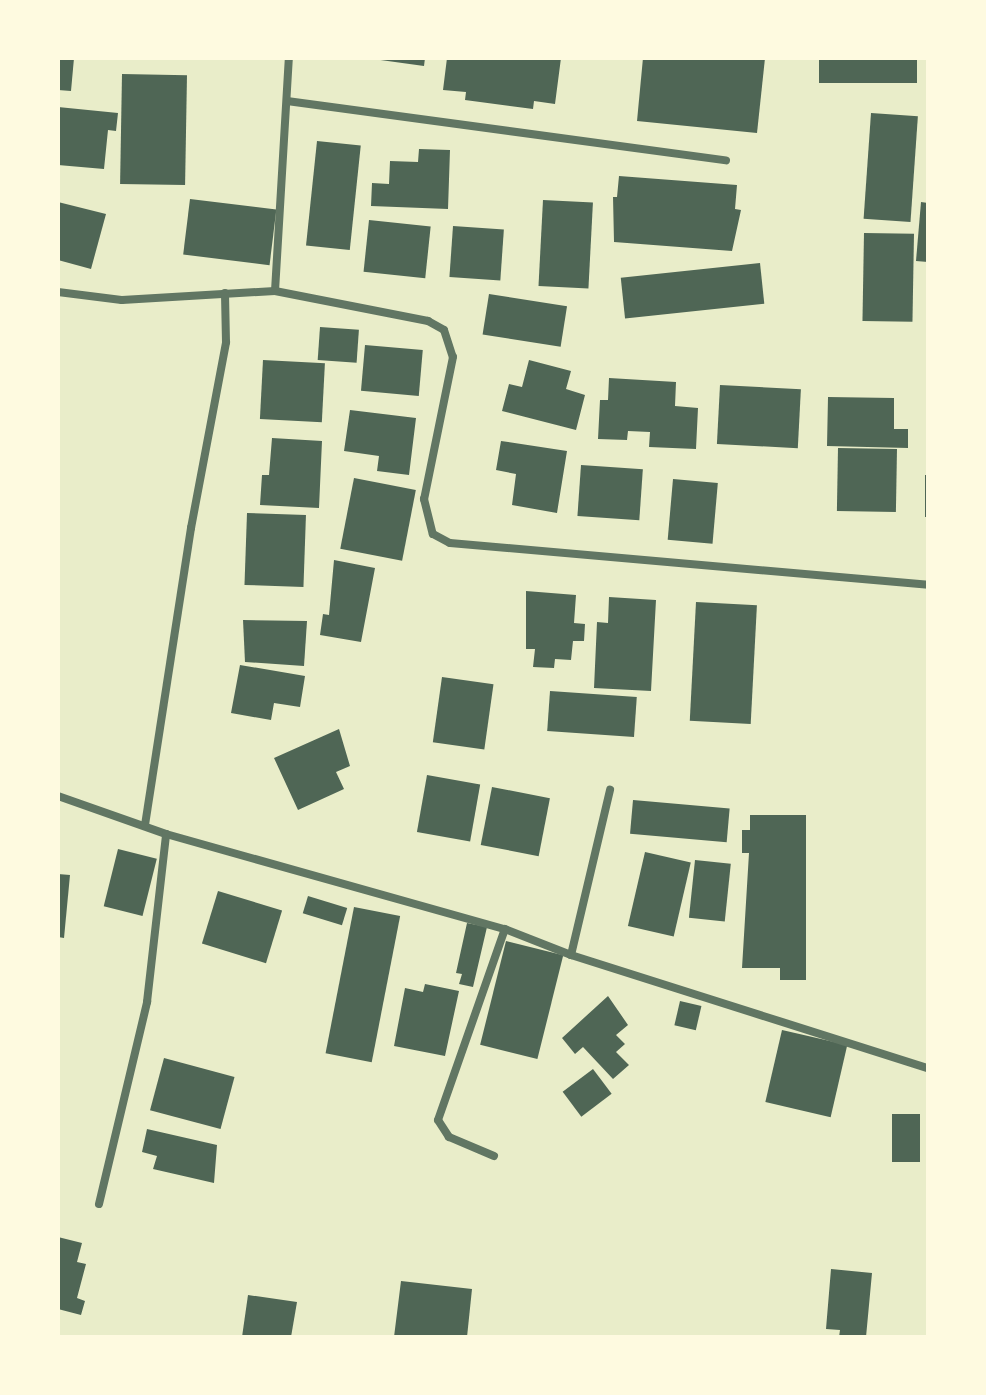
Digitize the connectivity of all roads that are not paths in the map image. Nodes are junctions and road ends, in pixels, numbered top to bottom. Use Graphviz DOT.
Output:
graph roads {
  1 [pos="289,58"];
  2 [pos="287,101"];
  3 [pos="726,160"];
  4 [pos="275,291"];
  5 [pos="58,292"];
  6 [pos="225,293"];
  7 [pos="928,585"];
  8 [pos="610,790"];
  9 [pos="58,796"];
  10 [pos="145,825"];
  11 [pos="166,834"];
  12 [pos="505,929"];
  13 [pos="571,955"];
  14 [pos="928,1068"];
  15 [pos="494,1156"];
  16 [pos="99,1204"];
  1 -- 2 [label="street"];
  2 -- 3 [label="street"];
  2 -- 4 [label="street"];
  4 -- 6 [label="street"];
  4 -- 7 [label="street"];
  5 -- 6 [label="street"];
  6 -- 10 [label="street"];
  8 -- 13 [label="street"];
  9 -- 10 [label="street"];
  10 -- 11 [label="street"];
  11 -- 12 [label="street"];
  11 -- 16 [label="street"];
  12 -- 13 [label="street"];
  12 -- 15 [label="street"];
  13 -- 14 [label="street"];
}
